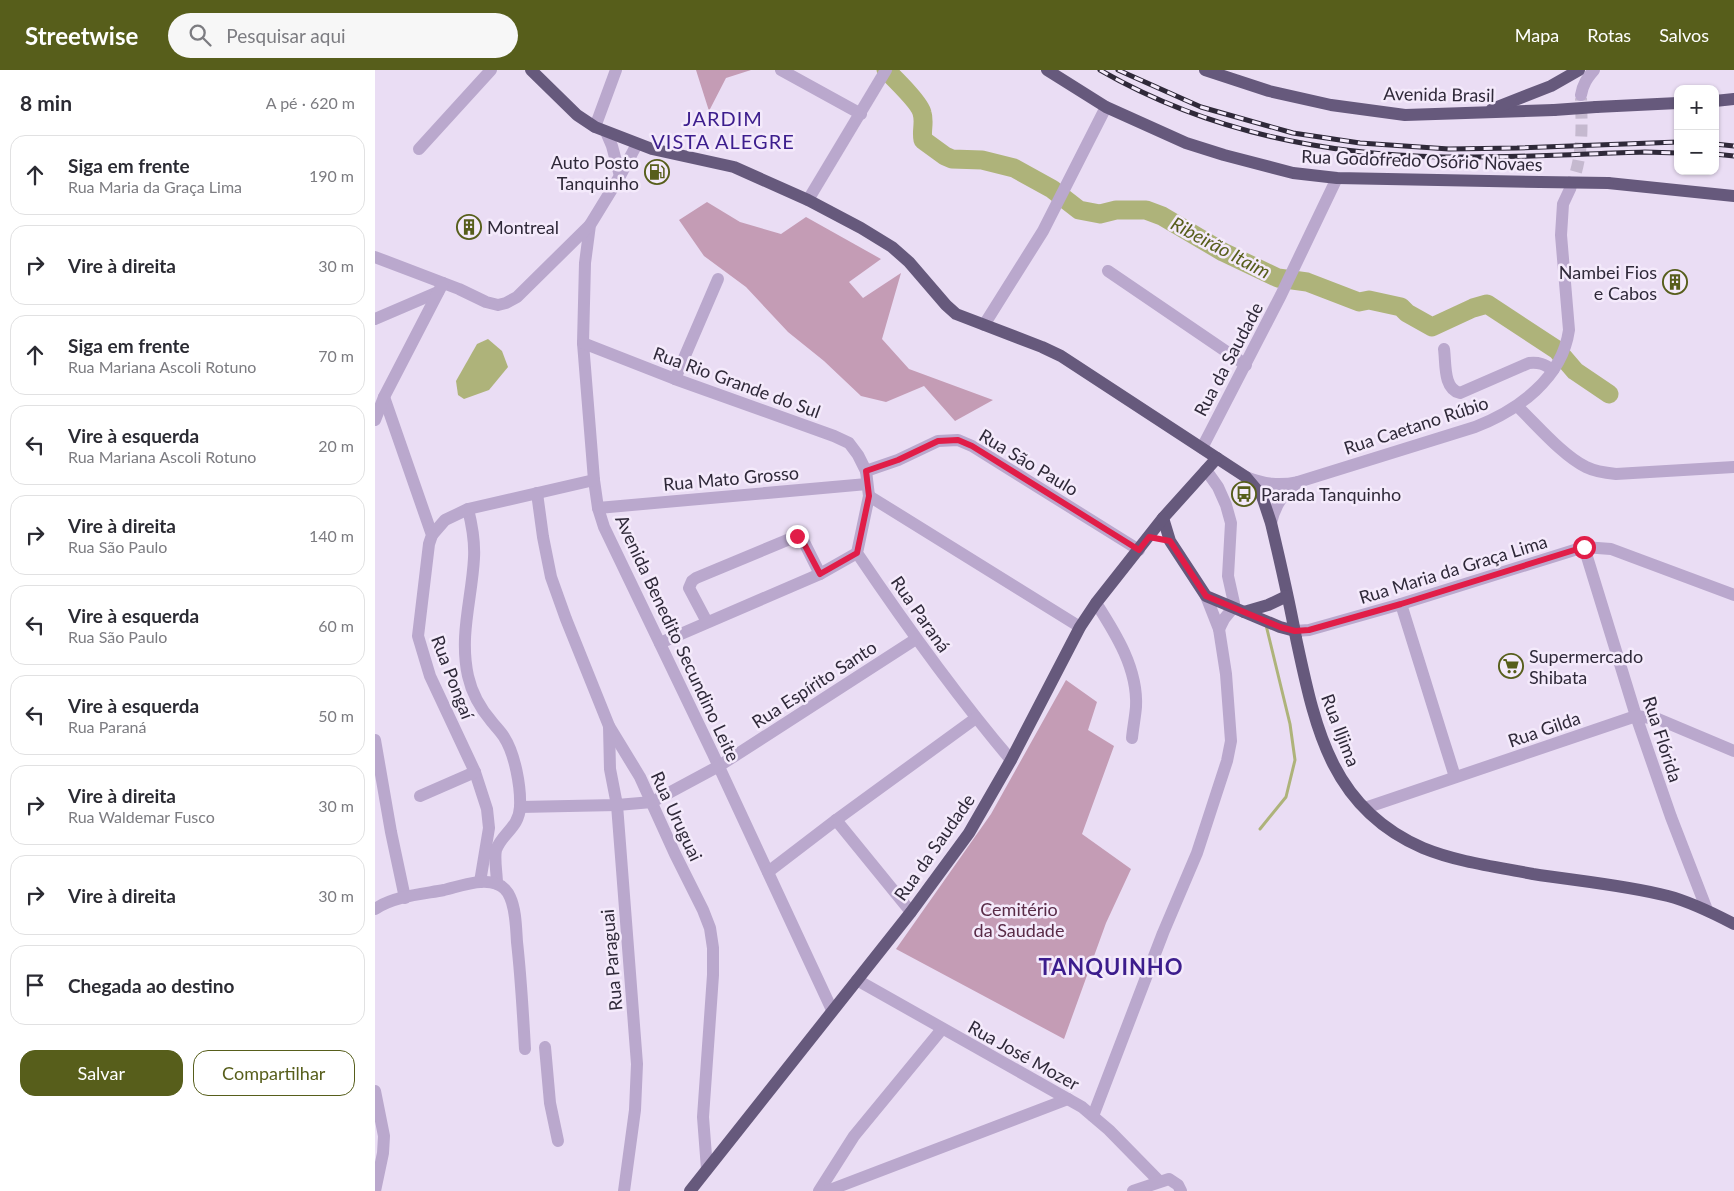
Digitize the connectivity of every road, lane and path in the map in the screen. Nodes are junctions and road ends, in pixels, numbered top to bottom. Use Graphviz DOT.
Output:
graph roads {
  1 [pos="491,70"];
  2 [pos="531,70"];
  3 [pos="616,70"];
  4 [pos="781,70"];
  5 [pos="886,70"];
  6 [pos="1047,70"];
  7 [pos="1205,70"];
  8 [pos="1579,70"];
  9 [pos="1594,70"];
  10 [pos="1581,95"];
  11 [pos="1719,100"];
  12 [pos="1733,100"];
  13 [pos="1674,103"];
  14 [pos="1106,107"];
  15 [pos="861,114"];
  16 [pos="1480,114"];
  17 [pos="600,130"];
  18 [pos="637,144"];
  19 [pos="419,149"];
  20 [pos="620,176"];
  21 [pos="1337,178"];
  22 [pos="1570,190"];
  23 [pos="1734,196"];
  24 [pos="808,200"];
  25 [pos="591,225"];
  26 [pos="375,257"];
  27 [pos="1108,270"];
  28 [pos="719,278"];
  29 [pos="440,288"];
  30 [pos="375,319"];
  31 [pos="984,325"];
  32 [pos="583,343"];
  33 [pos="1444,350"];
  34 [pos="1246,364"];
  35 [pos="1554,368"];
  36 [pos="675,380"];
  37 [pos="384,397"];
  38 [pos="1517,406"];
  39 [pos="375,420"];
  40 [pos="1201,448"];
  41 [pos="1217,458"];
  42 [pos="1734,467"];
  43 [pos="1206,470"];
  44 [pos="1246,477"];
  45 [pos="594,480"];
  46 [pos="1298,482"];
  47 [pos="867,484"];
  48 [pos="537,493"];
  49 [pos="598,508"];
  50 [pos="469,509"];
  51 [pos="1163,518"];
  52 [pos="1271,524"];
  53 [pos="432,535"];
  54 [pos="1149,537"];
  55 [pos="1170,541"];
  56 [pos="1584,547"];
  57 [pos="1139,550"];
  58 [pos="857,553"];
  59 [pos="820,574"];
  60 [pos="1734,595"];
  61 [pos="1206,596"];
  62 [pos="1287,596"];
  63 [pos="1096,603"];
  64 [pos="1401,604"];
  65 [pos="1239,610"];
  66 [pos="707,622"];
  67 [pos="1080,627"];
  68 [pos="1219,629"];
  69 [pos="1295,631"];
  70 [pos="916,639"];
  71 [pos="660,643"];
  72 [pos="1636,716"];
  73 [pos="976,718"];
  74 [pos="609,726"];
  75 [pos="1132,738"];
  76 [pos="375,740"];
  77 [pos="1734,751"];
  78 [pos="1011,760"];
  79 [pos="719,766"];
  80 [pos="475,772"];
  81 [pos="1455,777"];
  82 [pos="420,796"];
  83 [pos="652,802"];
  84 [pos="617,805"];
  85 [pos="520,807"];
  86 [pos="1365,808"];
  87 [pos="836,820"];
  88 [pos="768,872"];
  89 [pos="480,882"];
  90 [pos="497,884"];
  91 [pos="405,898"];
  92 [pos="375,908"];
  93 [pos="1707,910"];
  94 [pos="911,912"];
  95 [pos="1734,924"];
  96 [pos="857,980"];
  97 [pos="832,1010"];
  98 [pos="942,1029"];
  99 [pos="545,1047"];
  100 [pos="525,1049"];
  101 [pos="375,1090"];
  102 [pos="1068,1099"];
  103 [pos="1093,1116"];
  104 [pos="558,1141"];
  105 [pos="707,1169"];
  106 [pos="1159,1181"];
  107 [pos="375,1191"];
  108 [pos="624,1191"];
  109 [pos="690,1191"];
  110 [pos="819,1191"];
  111 [pos="827,1191"];
  112 [pos="1133,1191"];
  113 [pos="1181,1191"];
  1 -- 19 [label="street"];
  2 -- 17 [label="main road, Rua Iljima"];
  3 -- 17 [label="street"];
  4 -- 15 [label="street"];
  5 -- 15 [label="street"];
  6 -- 14 [label="main road, Rua Godofredo Osório Novaes"];
  7 -- 16 [label="main road, Avenida Brasil"];
  8 -- 16 [label="main road"];
  9 -- 10 [label="street"];
  11 -- 12 [label="main road"];
  13 -- 16 [label="main road, Avenida Brasil, bridge"];
  14 -- 21 [label="main road, Rua Godofredo Osório Novaes"];
  14 -- 31 [label="street"];
  15 -- 24 [label="street"];
  17 -- 18 [label="main road, Rua Iljima"];
  17 -- 20 [label="street"];
  18 -- 20 [label="street, Avenida Benedito Secundino Leite"];
  18 -- 24 [label="main road, Rua Iljima"];
  20 -- 25 [label="street, Avenida Benedito Secundino Leite"];
  21 -- 23 [label="main road, Rua Godofredo Osório Novaes, bridge"];
  21 -- 34 [label="street, Rua da Saudade"];
  22 -- 35 [label="street, Rua Caetano Rúbio"];
  24 -- 31 [label="main road, Rua Iljima"];
  25 -- 29 [label="street"];
  25 -- 32 [label="street, Avenida Benedito Secundino Leite"];
  26 -- 29 [label="street"];
  27 -- 34 [label="street"];
  28 -- 36 [label="street"];
  29 -- 30 [label="street"];
  29 -- 37 [label="street"];
  31 -- 40 [label="main road, Rua Iljima"];
  32 -- 36 [label="street, Rua Rio Grande do Sul"];
  32 -- 45 [label="street, Avenida Benedito Secundino Leite"];
  33 -- 35 [label="street"];
  34 -- 40 [label="street, Rua da Saudade"];
  35 -- 38 [label="street, Rua Caetano Rúbio"];
  36 -- 47 [label="street, Rua Rio Grande do Sul"];
  37 -- 39 [label="street"];
  37 -- 53 [label="street"];
  38 -- 42 [label="street"];
  38 -- 46 [label="street, Rua Caetano Rúbio"];
  40 -- 41 [label="main road, Rua Iljima"];
  41 -- 43 [label="main road, Rua da Saudade"];
  41 -- 44 [label="main road, Rua Iljima"];
  43 -- 51 [label="main road, Rua da Saudade"];
  43 -- 65 [label="street"];
  44 -- 46 [label="street, Rua Caetano Rúbio"];
  44 -- 52 [label="main road, Rua Iljima"];
  45 -- 48 [label="street"];
  45 -- 49 [label="street, Avenida Benedito Secundino Leite"];
  46 -- 52 [label="street, Rua Caetano Rúbio"];
  47 -- 49 [label="street, Rua Mato Grosso"];
  47 -- 57 [label="street, Rua São Paulo"];
  47 -- 58 [label="street"];
  47 -- 67 [label="street"];
  48 -- 50 [label="street"];
  48 -- 74 [label="street, Rua Uruguai"];
  49 -- 71 [label="street, Avenida Benedito Secundino Leite"];
  50 -- 53 [label="street"];
  50 -- 85 [label="street"];
  51 -- 54 [label="main road, Rua da Saudade"];
  51 -- 55 [label="main road"];
  52 -- 62 [label="main road, Rua Iljima"];
  53 -- 80 [label="street, Rua Pongaí"];
  54 -- 55 [label="main road"];
  54 -- 57 [label="main road, Rua da Saudade"];
  55 -- 61 [label="main road"];
  56 -- 60 [label="street, Rua Maria da Graça Lima"];
  56 -- 64 [label="street, Rua Maria da Graça Lima"];
  56 -- 72 [label="street, Rua Flórida"];
  57 -- 63 [label="main road, Rua da Saudade"];
  58 -- 59 [label="street"];
  58 -- 70 [label="street, Rua Paraná"];
  59 -- 66 [label="street"];
  59 -- 66 [label="street"];
  61 -- 65 [label="main road"];
  61 -- 68 [label="street"];
  62 -- 65 [label="main road"];
  62 -- 69 [label="main road, Rua Iljima"];
  63 -- 67 [label="main road, Rua da Saudade"];
  63 -- 75 [label="street"];
  64 -- 69 [label="street, Rua Maria da Graça Lima"];
  64 -- 81 [label="street"];
  65 -- 68 [label="street"];
  65 -- 69 [label="main road"];
  66 -- 71 [label="street"];
  67 -- 78 [label="main road, Rua da Saudade"];
  68 -- 103 [label="street"];
  69 -- 86 [label="main road, Rua Iljima"];
  70 -- 73 [label="street, Rua Paraná"];
  70 -- 79 [label="street, Rua Espírito Santo"];
  71 -- 79 [label="street, Avenida Benedito Secundino Leite"];
  72 -- 77 [label="street, Rua Gilda"];
  72 -- 81 [label="street, Rua Gilda"];
  72 -- 93 [label="street, Rua Flórida"];
  73 -- 78 [label="street, Rua Paraná"];
  73 -- 87 [label="street"];
  74 -- 83 [label="street, Rua Uruguai"];
  74 -- 84 [label="street, Rua Paraguai"];
  76 -- 91 [label="street"];
  78 -- 94 [label="main road, Rua da Saudade"];
  79 -- 83 [label="street, Rua Espírito Santo"];
  79 -- 88 [label="street, Avenida Benedito Secundino Leite"];
  80 -- 82 [label="street"];
  80 -- 89 [label="street, Rua Pongaí"];
  81 -- 86 [label="street, Rua Gilda"];
  83 -- 84 [label="street"];
  83 -- 105 [label="street, Rua Uruguai"];
  84 -- 85 [label="street"];
  84 -- 108 [label="street, Rua Paraguai"];
  85 -- 90 [label="street"];
  86 -- 93 [label="main road, Rua Iljima"];
  87 -- 88 [label="street"];
  87 -- 94 [label="street"];
  88 -- 97 [label="street, Avenida Benedito Secundino Leite"];
  89 -- 90 [label="street"];
  89 -- 91 [label="street"];
  90 -- 100 [label="street"];
  91 -- 92 [label="street"];
  93 -- 95 [label="main road, Rua Iljima"];
  94 -- 96 [label="main road, Rua da Saudade"];
  96 -- 97 [label="main road, Rua da Saudade"];
  96 -- 98 [label="street, Rua José Mozer"];
  97 -- 105 [label="main road, Rua da Saudade"];
  98 -- 102 [label="street, Rua José Mozer"];
  98 -- 110 [label="street"];
  99 -- 104 [label="street"];
  101 -- 107 [label="street"];
  102 -- 103 [label="street, Rua José Mozer"];
  102 -- 111 [label="street"];
  103 -- 106 [label="street, Rua José Mozer"];
  105 -- 109 [label="main road, Rua da Saudade"];
  106 -- 112 [label="street"];
  106 -- 113 [label="street"];
}
